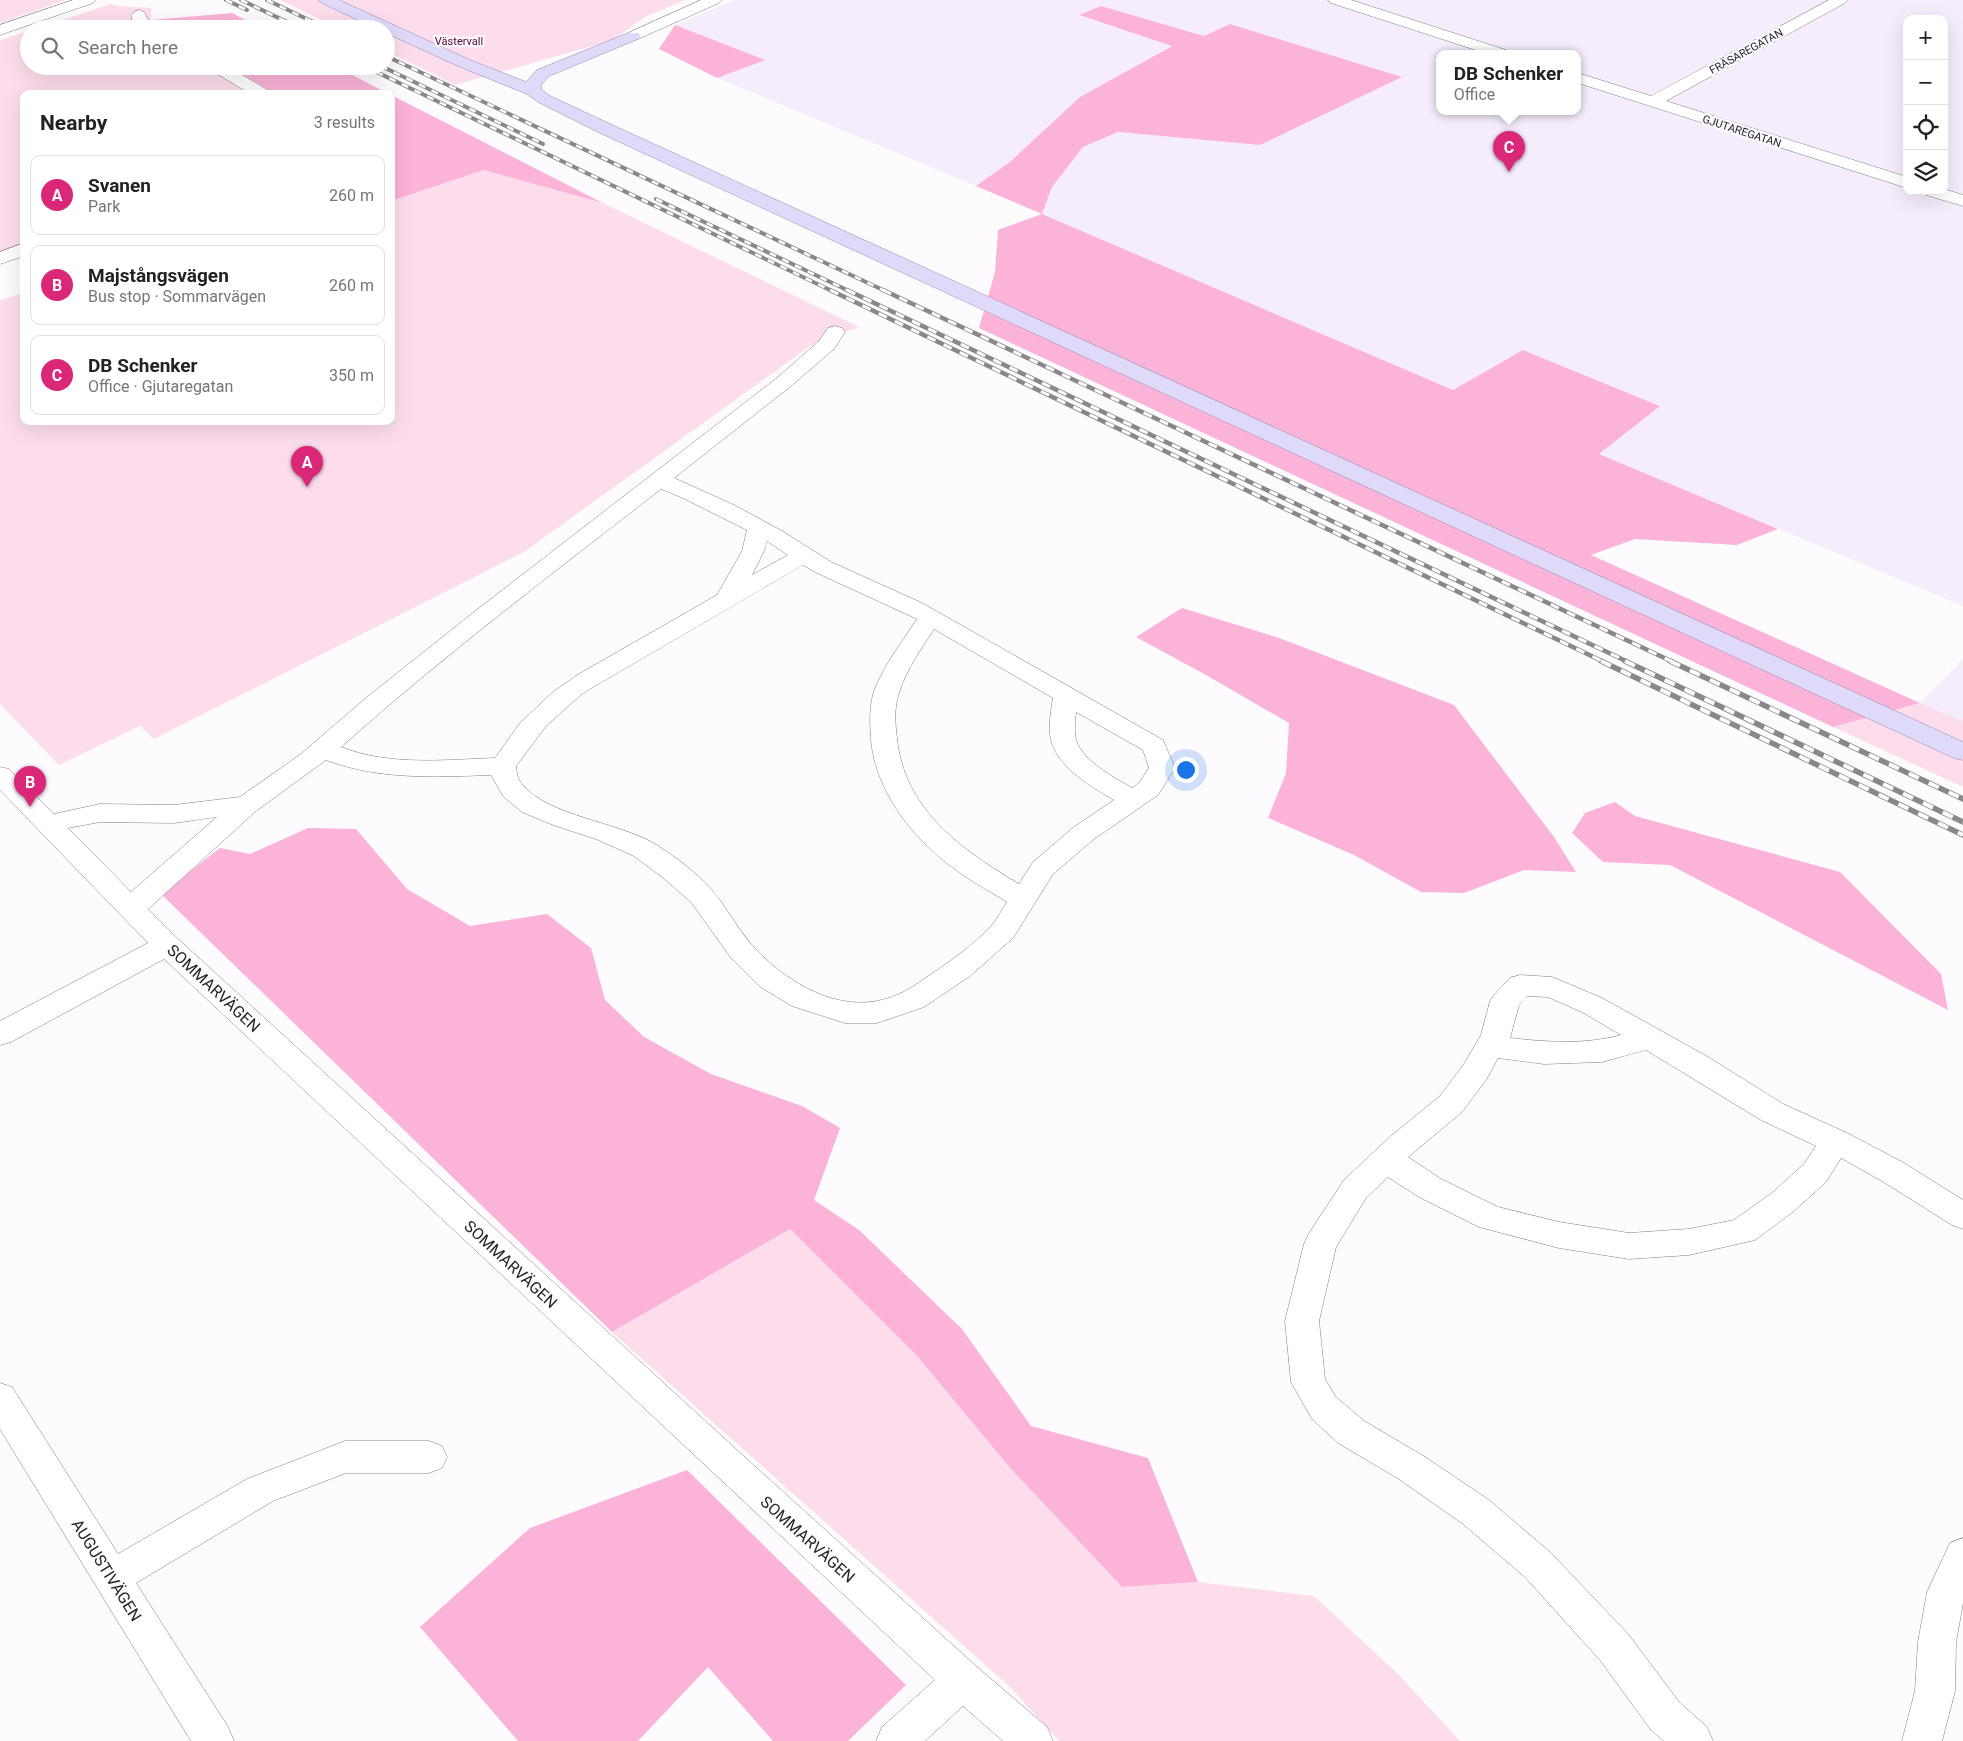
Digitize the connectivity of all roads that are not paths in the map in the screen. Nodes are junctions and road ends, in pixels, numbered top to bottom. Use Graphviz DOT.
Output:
graph roads {
  1 [pos="88,0"];
  2 [pos="326,0"];
  3 [pos="714,0"];
  4 [pos="1336,0"];
  5 [pos="1840,0"];
  6 [pos="139,15"];
  7 [pos="29,20"];
  8 [pos="140,20"];
  9 [pos="370,20"];
  10 [pos="20,23"];
  11 [pos="0,30"];
  12 [pos="395,32"];
  13 [pos="633,36"];
  14 [pos="1491,50"];
  15 [pos="230,75"];
  16 [pos="1581,79"];
  17 [pos="256,90"];
  18 [pos="533,91"];
  19 [pos="1652,102"];
  20 [pos="1903,182"];
  21 [pos="1944,195"];
  22 [pos="1963,201"];
  23 [pos="20,250"];
  24 [pos="0,258"];
  25 [pos="835,332"];
  26 [pos="659,480"];
  27 [pos="759,528"];
  28 [pos="804,555"];
  29 [pos="728,598"];
  30 [pos="930,617"];
  31 [pos="1066,695"];
  32 [pos="322,749"];
  33 [pos="1963,752"];
  34 [pos="503,766"];
  35 [pos="0,775"];
  36 [pos="1133,800"];
  37 [pos="247,805"];
  38 [pos="47,824"];
  39 [pos="1022,899"];
  40 [pos="131,908"];
  41 [pos="167,945"];
  42 [pos="0,1034"];
  43 [pos="1650,1038"];
  44 [pos="1490,1046"];
  45 [pos="1836,1142"];
  46 [pos="1386,1159"];
  47 [pos="1963,1216"];
  48 [pos="0,1398"];
  49 [pos="429,1457"];
  50 [pos="1963,1555"];
  51 [pos="112,1577"];
  52 [pos="963,1680"];
  53 [pos="214,1741"];
  54 [pos="896,1741"];
  55 [pos="1033,1741"];
  56 [pos="1693,1741"];
  57 [pos="1922,1741"];
  1 -- 7 [label="street"];
  2 -- 9 [label="main road"];
  3 -- 13 [label="street"];
  4 -- 14 [label="street"];
  5 -- 19 [label="street, FRÄSAREGATAN"];
  6 -- 8 [label="street"];
  10 -- 11 [label="street"];
  12 -- 18 [label="main road"];
  13 -- 18 [label="main road"];
  15 -- 17 [label="street"];
  16 -- 19 [label="street, GJUTAREGATAN"];
  18 -- 33 [label="main road"];
  19 -- 20 [label="street, GJUTAREGATAN"];
  21 -- 22 [label="street"];
  23 -- 24 [label="street"];
  25 -- 26 [label="street"];
  26 -- 27 [label="street"];
  26 -- 32 [label="street"];
  27 -- 28 [label="street"];
  27 -- 29 [label="street"];
  28 -- 29 [label="street"];
  28 -- 30 [label="street"];
  29 -- 34 [label="street"];
  30 -- 31 [label="street"];
  30 -- 39 [label="street"];
  31 -- 36 [label="street"];
  31 -- 36 [label="street"];
  32 -- 34 [label="street"];
  32 -- 37 [label="street"];
  34 -- 39 [label="street"];
  35 -- 38 [label="street, SOMMARVÄGEN"];
  36 -- 39 [label="street"];
  37 -- 38 [label="street"];
  37 -- 40 [label="street"];
  38 -- 40 [label="street, SOMMARVÄGEN"];
  40 -- 41 [label="street, SOMMARVÄGEN"];
  41 -- 42 [label="street"];
  41 -- 52 [label="street, SOMMARVÄGEN"];
  43 -- 44 [label="street"];
  43 -- 44 [label="street"];
  43 -- 45 [label="street"];
  44 -- 46 [label="street"];
  45 -- 46 [label="street"];
  45 -- 47 [label="street"];
  46 -- 56 [label="street"];
  48 -- 51 [label="street, AUGUSTIVÄGEN"];
  49 -- 51 [label="street"];
  50 -- 57 [label="street"];
  51 -- 53 [label="street, AUGUSTIVÄGEN"];
  52 -- 54 [label="street"];
  52 -- 55 [label="street, SOMMARVÄGEN"];
}
